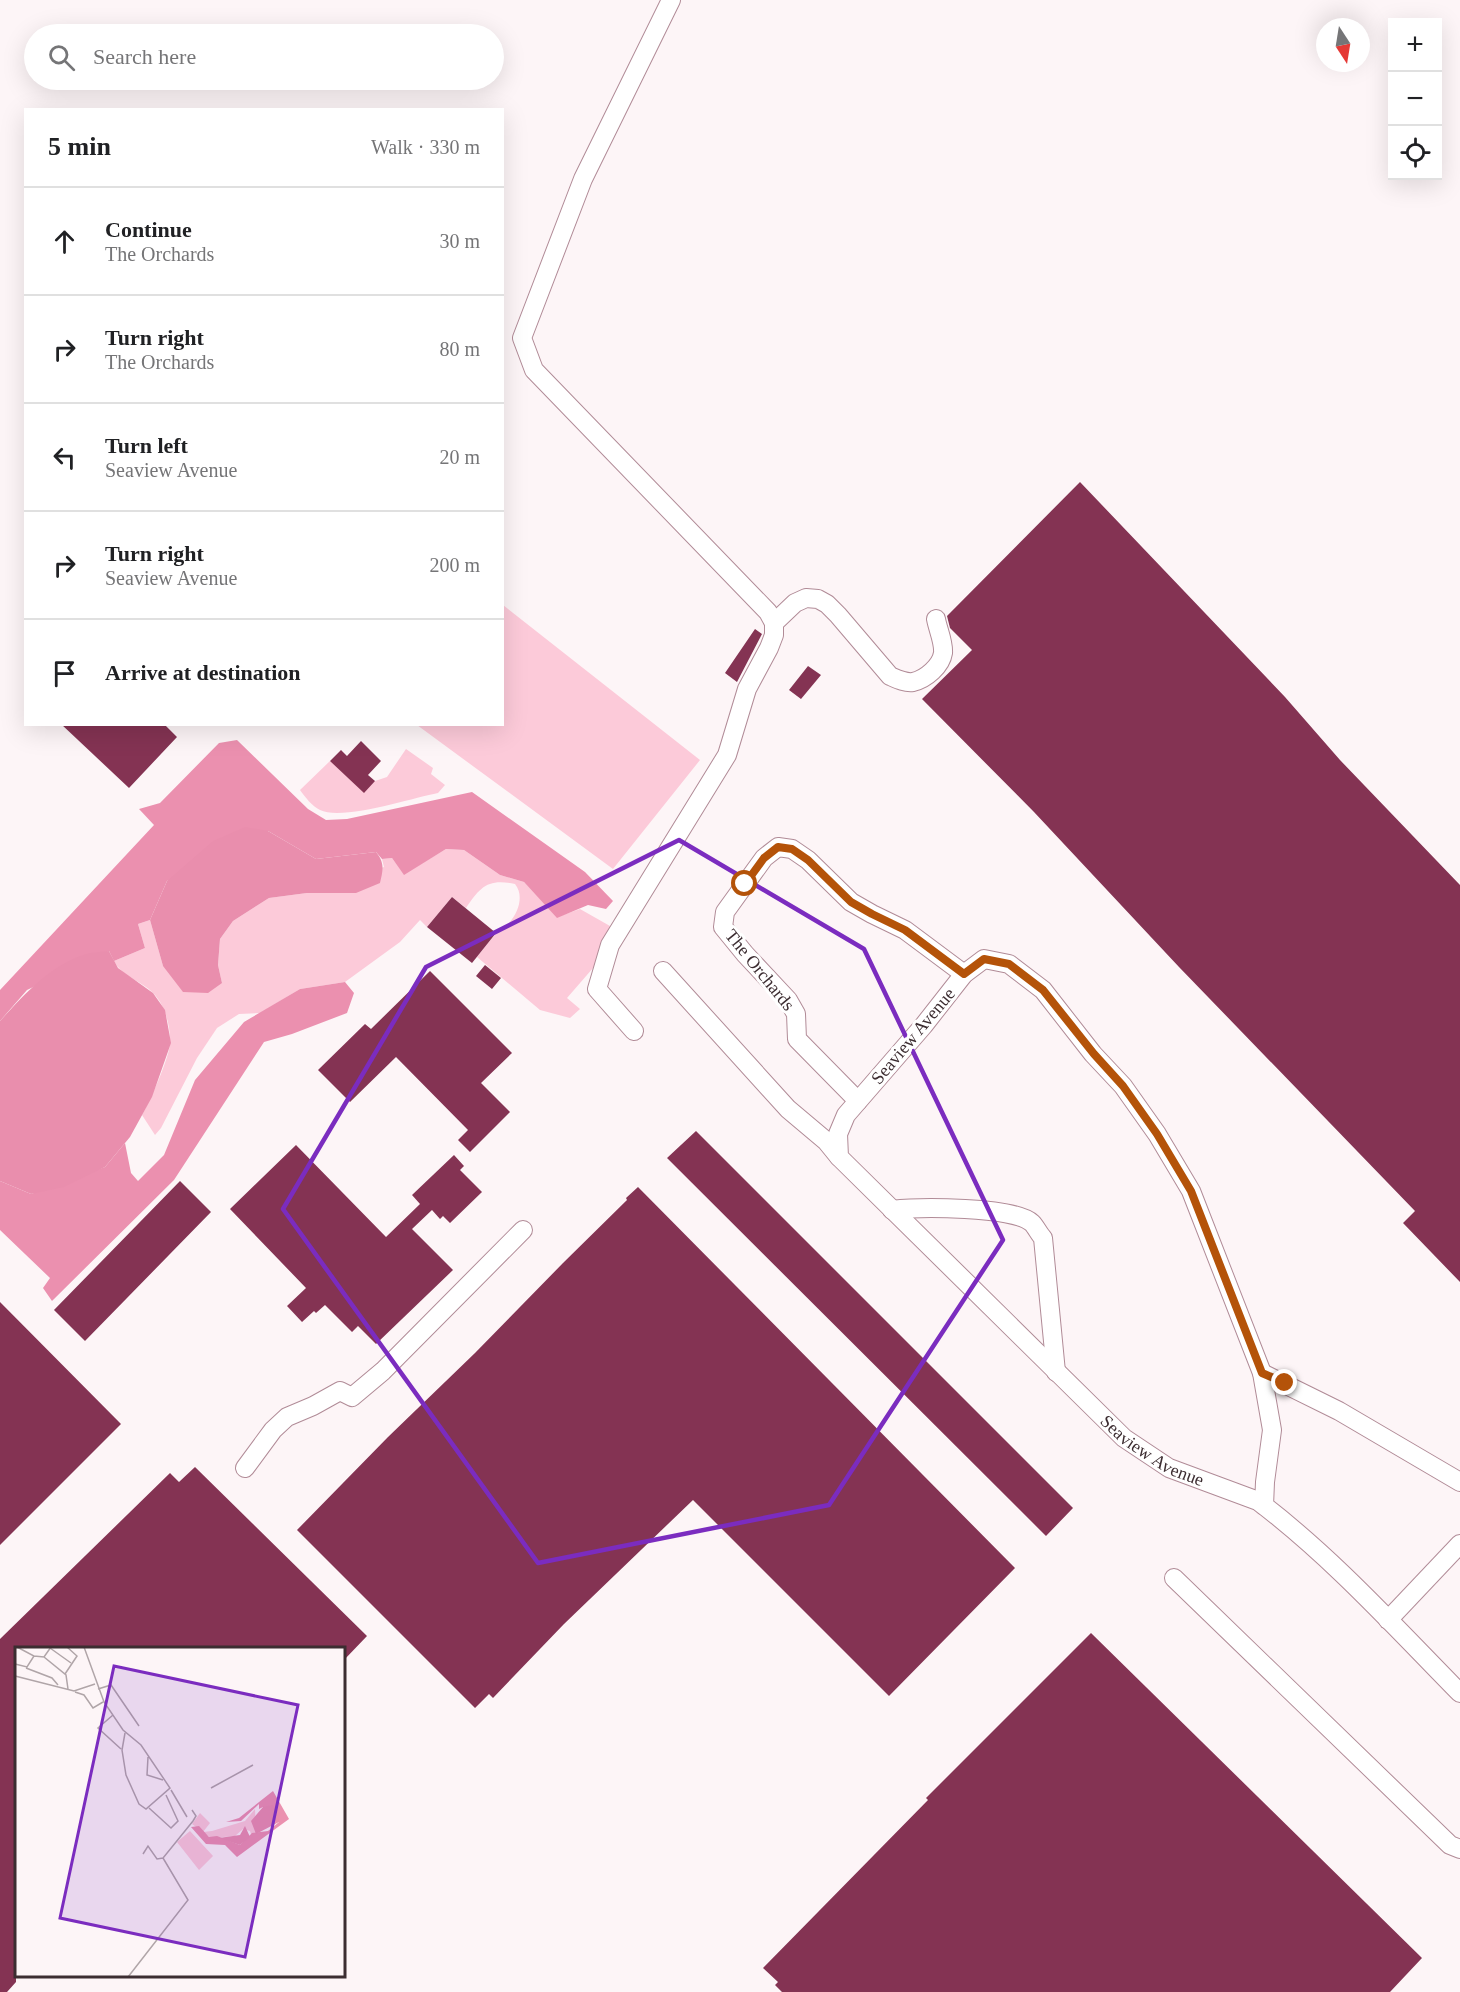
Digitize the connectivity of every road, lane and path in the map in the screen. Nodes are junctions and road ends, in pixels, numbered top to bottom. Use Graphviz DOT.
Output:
graph roads {
  1 [pos="671,0"];
  2 [pos="936,620"];
  3 [pos="774,623"];
  4 [pos="663,971"];
  5 [pos="964,974"];
  6 [pos="634,1031"];
  7 [pos="858,1101"];
  8 [pos="839,1157"];
  9 [pos="892,1210"];
  10 [pos="523,1230"];
  11 [pos="1056,1372"];
  12 [pos="1262,1373"];
  13 [pos="245,1468"];
  14 [pos="1460,1482"];
  15 [pos="1264,1506"];
  16 [pos="1460,1544"];
  17 [pos="1174,1578"];
  18 [pos="1388,1620"];
  19 [pos="1460,1693"];
  20 [pos="1460,1849"];
  1 -- 3 [label="street"];
  2 -- 3 [label="street"];
  3 -- 6 [label="street"];
  4 -- 8 [label="street"];
  5 -- 7 [label="street, Seaview Avenue"];
  5 -- 7 [label="street, The Orchards"];
  5 -- 12 [label="street, Seaview Avenue"];
  7 -- 8 [label="street, Seaview Avenue"];
  8 -- 9 [label="street, Seaview Avenue"];
  9 -- 11 [label="street, Seaview Avenue"];
  9 -- 11 [label="street"];
  10 -- 13 [label="street"];
  11 -- 15 [label="street, Seaview Avenue"];
  12 -- 14 [label="street"];
  12 -- 15 [label="street, Seaview Avenue"];
  15 -- 18 [label="street, Seaview Avenue"];
  16 -- 18 [label="street"];
  17 -- 20 [label="street"];
  18 -- 19 [label="street, Seaview Avenue"];
}
